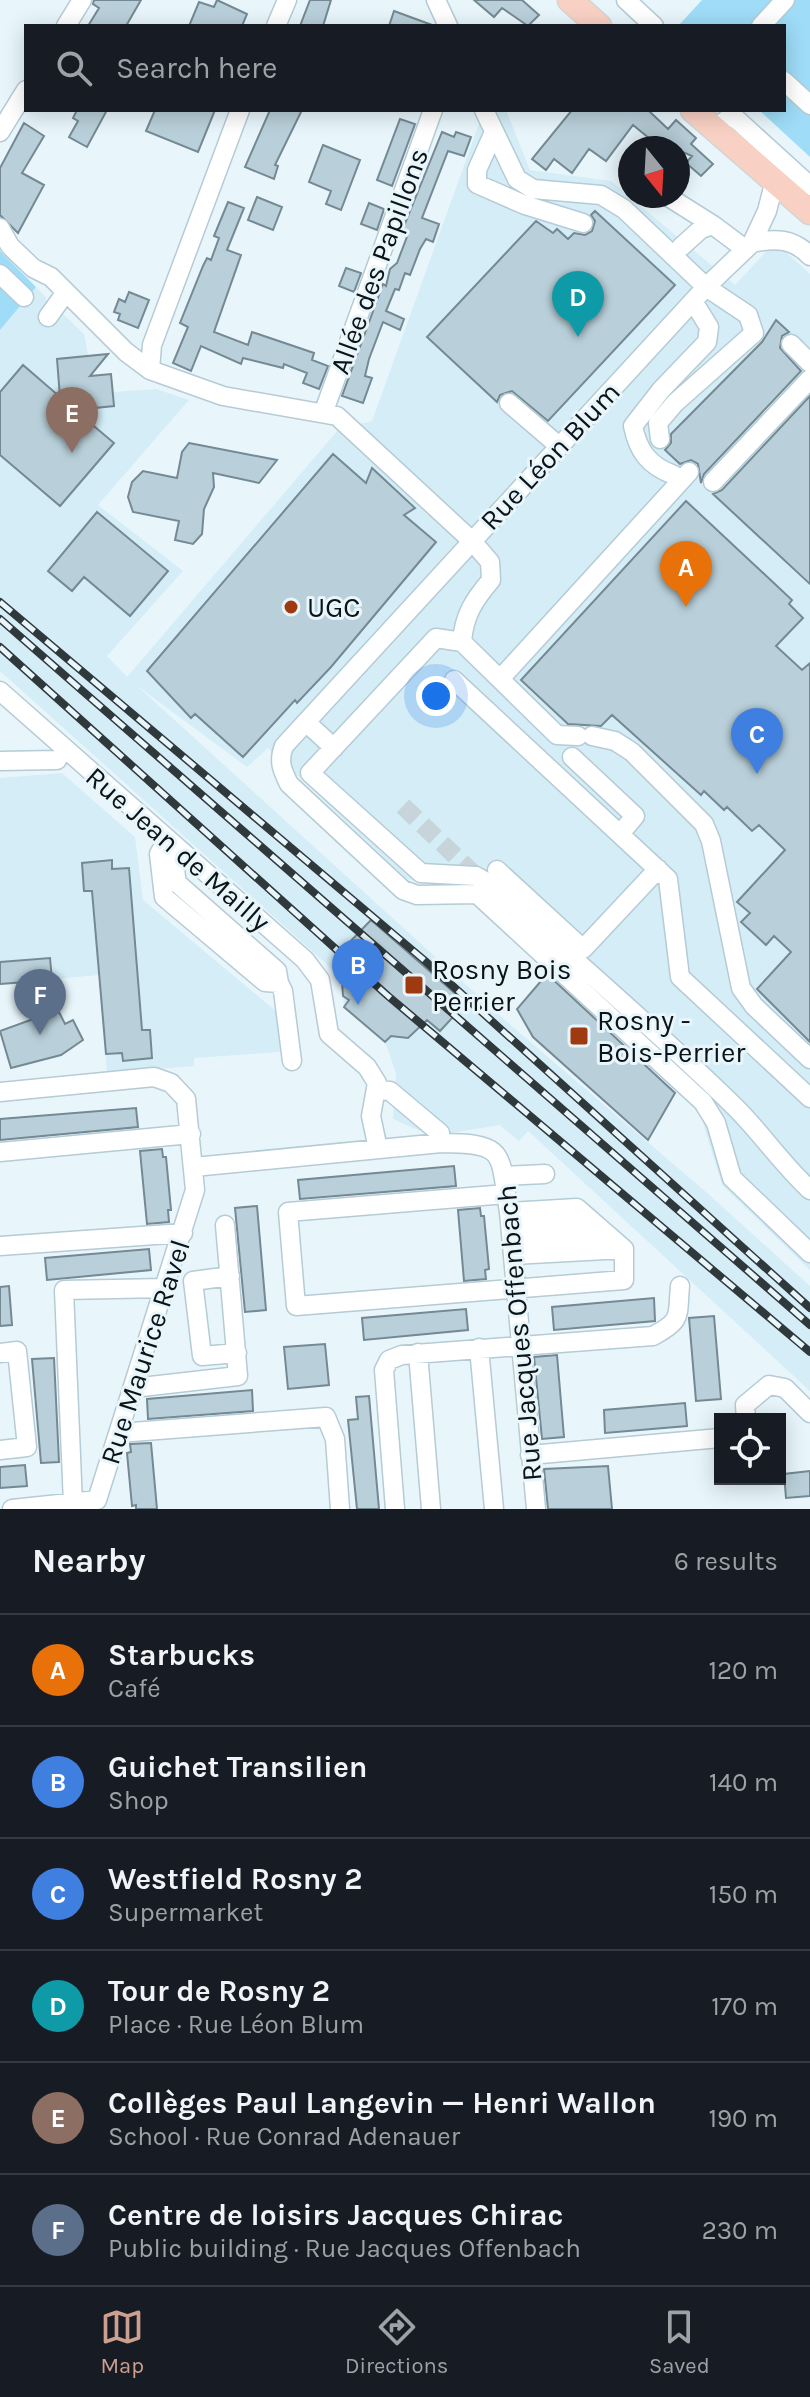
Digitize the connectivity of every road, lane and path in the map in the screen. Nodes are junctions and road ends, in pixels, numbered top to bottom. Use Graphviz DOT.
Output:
graph roads {
  1 [pos="82,0"];
  2 [pos="287,0"];
  3 [pos="436,0"];
  4 [pos="570,0"];
  5 [pos="626,0"];
  6 [pos="785,0"];
  7 [pos="67,24"];
  8 [pos="277,24"];
  9 [pos="447,24"];
  10 [pos="597,24"];
  11 [pos="652,24"];
  12 [pos="763,24"];
  13 [pos="786,83"];
  14 [pos="24,93"];
  15 [pos="810,105"];
  16 [pos="239,112"];
  17 [pos="432,112"];
  18 [pos="485,112"];
  19 [pos="701,112"];
  20 [pos="726,118"];
  21 [pos="0,132"];
  22 [pos="494,132"];
  23 [pos="504,154"];
  24 [pos="775,180"];
  25 [pos="477,184"];
  26 [pos="804,199"];
  27 [pos="686,208"];
  28 [pos="583,223"];
  29 [pos="713,225"];
  30 [pos="810,230"];
  31 [pos="1,233"];
  32 [pos="748,246"];
  33 [pos="681,247"];
  34 [pos="810,256"];
  35 [pos="0,274"];
  36 [pos="706,287"];
  37 [pos="66,292"];
  38 [pos="24,297"];
  39 [pos="693,301"];
  40 [pos="48,317"];
  41 [pos="791,344"];
  42 [pos="810,363"];
  43 [pos="150,370"];
  44 [pos="810,379"];
  45 [pos="509,403"];
  46 [pos="675,403"];
  47 [pos="324,411"];
  48 [pos="660,439"];
  49 [pos="559,446"];
  50 [pos="679,470"];
  51 [pos="713,482"];
  52 [pos="472,541"];
  53 [pos="462,642"];
  54 [pos="500,679"];
  55 [pos="454,680"];
  56 [pos="0,691"];
  57 [pos="307,723"];
  58 [pos="575,747"];
  59 [pos="334,748"];
  60 [pos="57,760"];
  61 [pos="0,761"];
  62 [pos="620,834"];
  63 [pos="168,839"];
  64 [pos="183,852"];
  65 [pos="658,869"];
  66 [pos="497,870"];
  67 [pos="279,983"];
  68 [pos="810,1059"];
  69 [pos="292,1061"];
  70 [pos="378,1090"];
  71 [pos="0,1092"];
  72 [pos="810,1098"];
  73 [pos="191,1134"];
  74 [pos="441,1143"];
  75 [pos="378,1149"];
  76 [pos="0,1152"];
  77 [pos="194,1167"];
  78 [pos="545,1174"];
  79 [pos="810,1190"];
  80 [pos="509,1218"];
  81 [pos="225,1225"];
  82 [pos="183,1233"];
  83 [pos="609,1236"];
  84 [pos="0,1246"];
  85 [pos="624,1249"];
  86 [pos="810,1253"];
  87 [pos="230,1276"];
  88 [pos="680,1286"];
  89 [pos="516,1287"];
  90 [pos="164,1288"];
  91 [pos="520,1345"];
  92 [pos="479,1348"];
  93 [pos="0,1353"];
  94 [pos="237,1353"];
  95 [pos="418,1353"];
  96 [pos="133,1388"];
  97 [pos="746,1412"];
  98 [pos="810,1413"];
  99 [pos="119,1433"];
  100 [pos="714,1439"];
  101 [pos="0,1450"];
  102 [pos="530,1455"];
  103 [pos="73,1504"];
  104 [pos="95,1505"];
  105 [pos="12,1509"];
  106 [pos="340,1509"];
  107 [pos="395,1509"];
  108 [pos="431,1509"];
  109 [pos="494,1509"];
  110 [pos="536,1509"];
  1 -- 7 [label="street"];
  2 -- 8 [label="street"];
  3 -- 9 [label="street"];
  4 -- 10 [label="main road"];
  5 -- 11 [label="street"];
  6 -- 12 [label="street"];
  13 -- 15 [label="street"];
  14 -- 21 [label="street"];
  16 -- 43 [label="street"];
  17 -- 47 [label="street, Allée des Papillons"];
  18 -- 22 [label="street"];
  19 -- 20 [label="main road"];
  20 -- 24 [label="main road"];
  20 -- 26 [label="street"];
  22 -- 23 [label="street"];
  22 -- 25 [label="street"];
  23 -- 25 [label="street"];
  23 -- 36 [label="street"];
  24 -- 26 [label="main road"];
  24 -- 32 [label="street, Rue Léon Blum"];
  25 -- 28 [label="street"];
  26 -- 30 [label="main road"];
  27 -- 29 [label="street"];
  29 -- 32 [label="street"];
  29 -- 33 [label="street"];
  31 -- 37 [label="street"];
  32 -- 34 [label="street"];
  32 -- 36 [label="street, Rue Léon Blum"];
  35 -- 38 [label="street"];
  36 -- 39 [label="street, Rue Léon Blum"];
  36 -- 46 [label="street"];
  37 -- 40 [label="street"];
  37 -- 43 [label="street"];
  39 -- 49 [label="street, Rue Léon Blum"];
  39 -- 50 [label="street"];
  41 -- 42 [label="street"];
  43 -- 47 [label="street"];
  44 -- 51 [label="street"];
  45 -- 49 [label="street"];
  46 -- 48 [label="street"];
  46 -- 50 [label="street"];
  47 -- 52 [label="street"];
  49 -- 52 [label="street, Rue Léon Blum"];
  50 -- 54 [label="street"];
  52 -- 53 [label="street"];
  52 -- 57 [label="street, Rue Léon Blum"];
  53 -- 54 [label="street"];
  53 -- 59 [label="street"];
  54 -- 58 [label="street"];
  55 -- 62 [label="street"];
  56 -- 63 [label="street, Rue Jean de Mailly"];
  57 -- 59 [label="street"];
  57 -- 86 [label="street, Rue Léon Blum"];
  58 -- 62 [label="street"];
  58 -- 68 [label="street"];
  59 -- 79 [label="street"];
  60 -- 61 [label="street"];
  62 -- 65 [label="street"];
  63 -- 64 [label="street, Rue Jean de Mailly"];
  63 -- 67 [label="street"];
  64 -- 67 [label="street"];
  64 -- 70 [label="street, Rue Jean de Mailly"];
  65 -- 66 [label="street"];
  65 -- 72 [label="street"];
  67 -- 69 [label="street"];
  70 -- 74 [label="street"];
  70 -- 75 [label="street"];
  71 -- 73 [label="street"];
  73 -- 76 [label="street"];
  73 -- 77 [label="street"];
  74 -- 75 [label="street, Rue Jacques Offenbach"];
  74 -- 80 [label="street, Rue Jacques Offenbach"];
  75 -- 77 [label="street, Rue Jacques Offenbach"];
  77 -- 82 [label="street, Rue Maurice Ravel"];
  78 -- 80 [label="street"];
  80 -- 83 [label="street"];
  80 -- 83 [label="street"];
  80 -- 85 [label="street"];
  80 -- 89 [label="street, Rue Jacques Offenbach"];
  80 -- 89 [label="street"];
  81 -- 87 [label="street"];
  82 -- 84 [label="street"];
  82 -- 90 [label="street, Rue Maurice Ravel"];
  83 -- 85 [label="street"];
  85 -- 89 [label="street"];
  87 -- 94 [label="street"];
  87 -- 94 [label="street"];
  88 -- 91 [label="street"];
  89 -- 91 [label="street, Rue Jacques Offenbach"];
  90 -- 96 [label="street, Rue Maurice Ravel"];
  90 -- 103 [label="street"];
  91 -- 92 [label="street"];
  91 -- 102 [label="street, Rue Jacques Offenbach"];
  92 -- 95 [label="street"];
  92 -- 109 [label="street"];
  93 -- 101 [label="street"];
  94 -- 96 [label="street"];
  95 -- 107 [label="street"];
  95 -- 108 [label="street"];
  96 -- 99 [label="street, Rue Maurice Ravel"];
  97 -- 98 [label="street"];
  99 -- 104 [label="street, Rue Maurice Ravel"];
  99 -- 106 [label="street"];
  100 -- 102 [label="street"];
  102 -- 110 [label="street, Rue Jacques Offenbach"];
  103 -- 104 [label="street, Rue Maurice Ravel"];
  103 -- 105 [label="street, Rue Maurice Ravel"];
}
